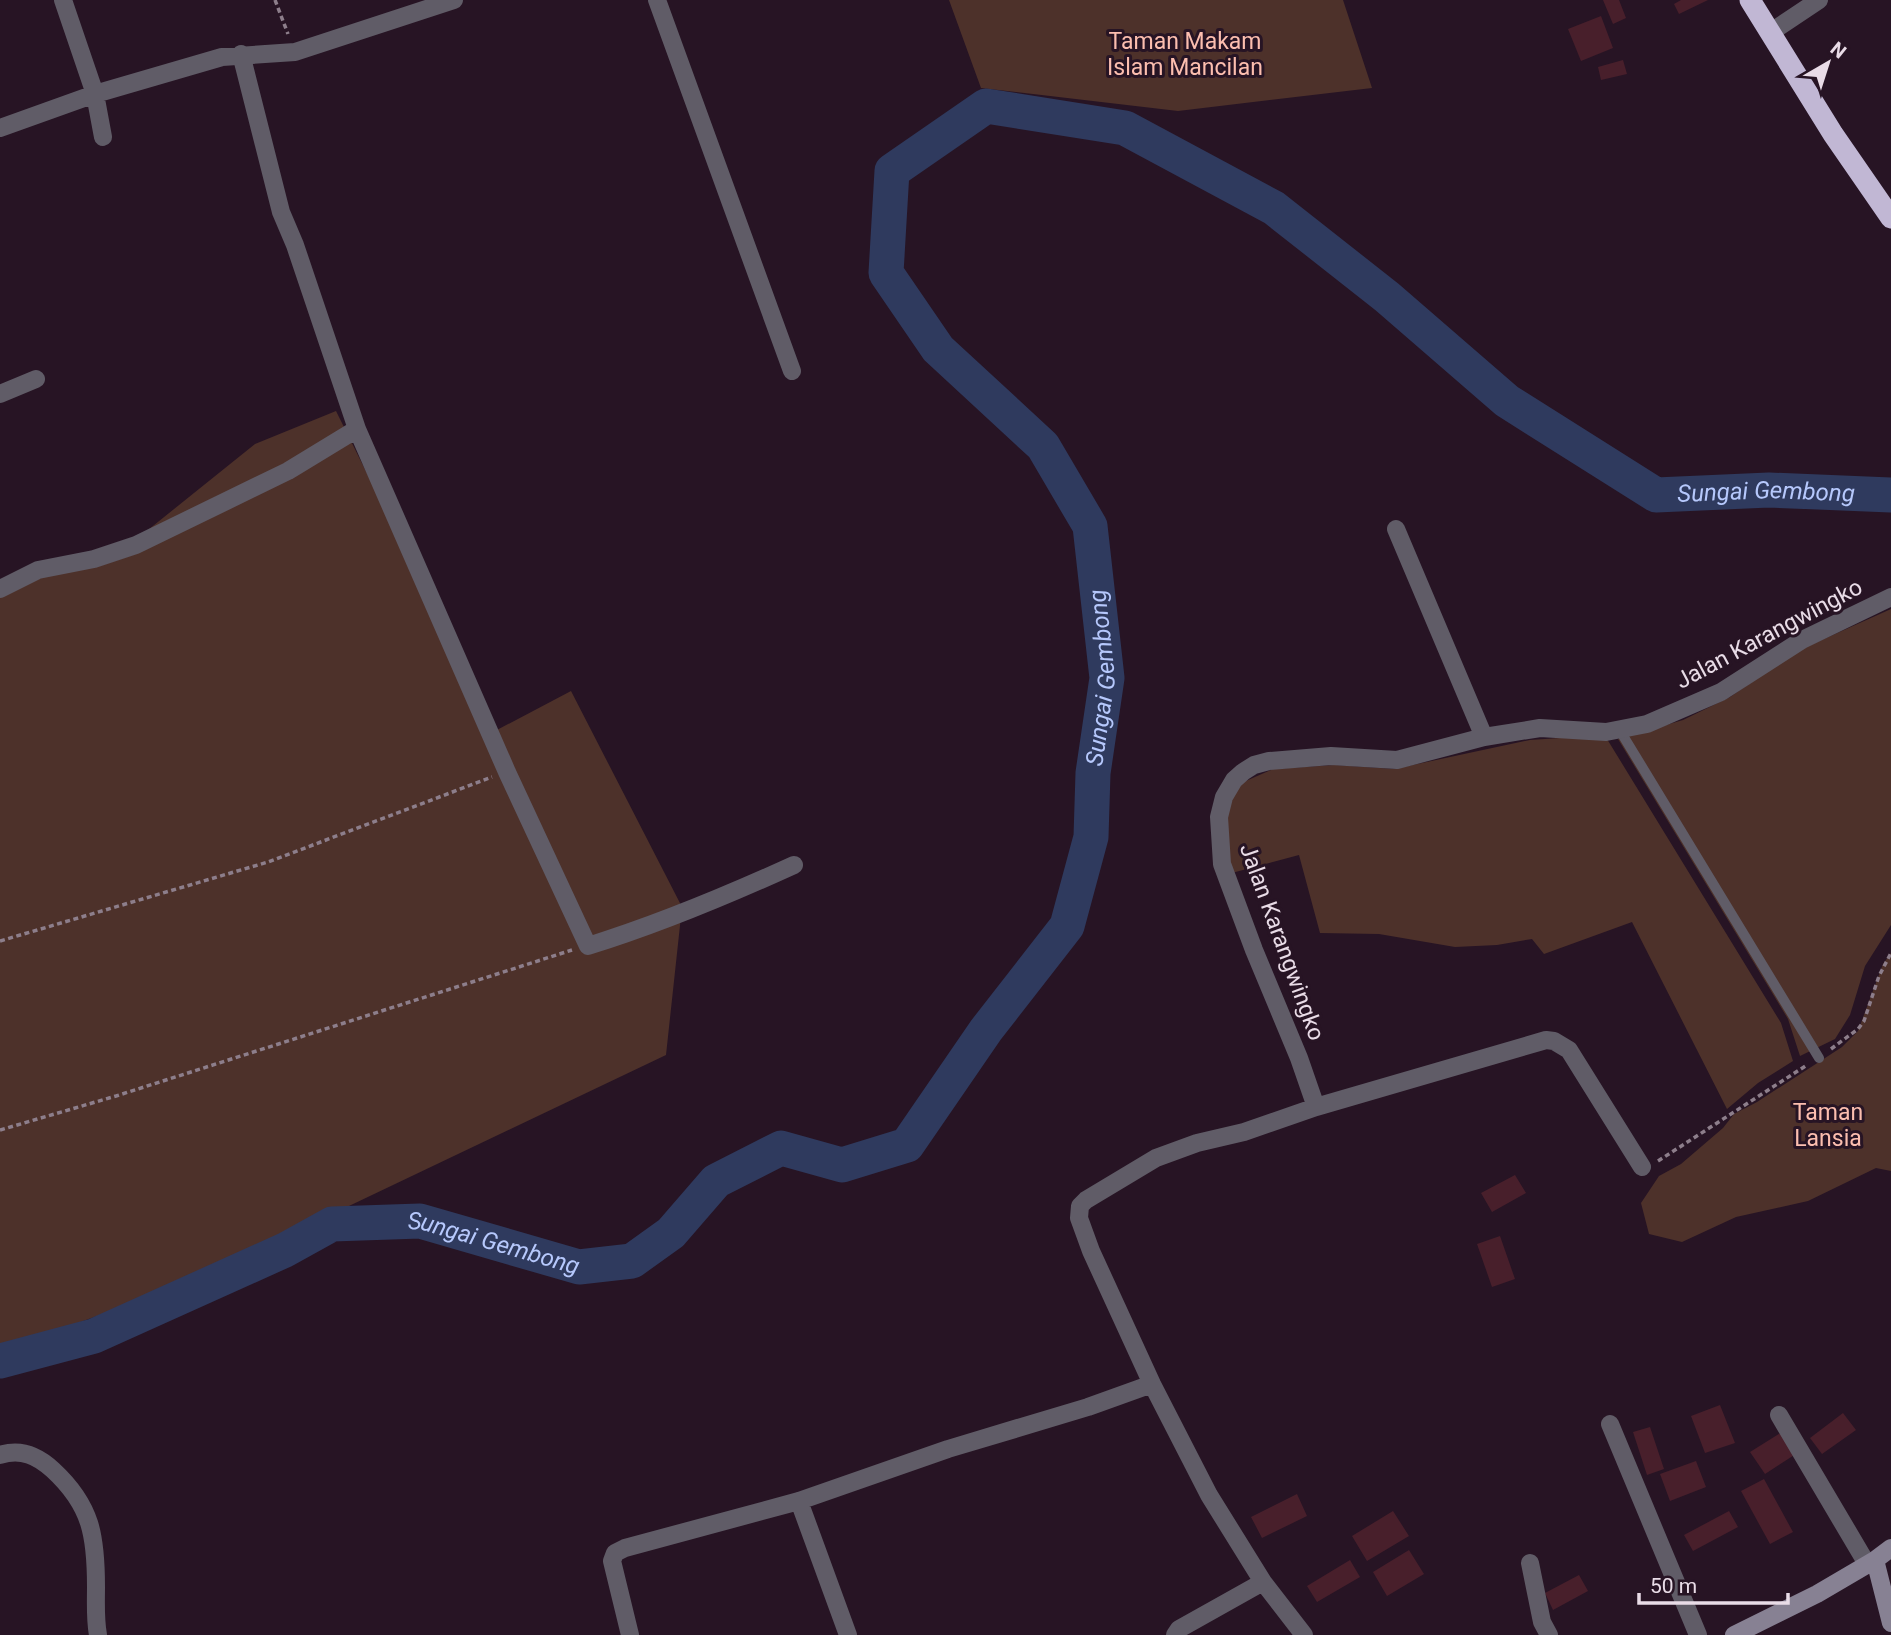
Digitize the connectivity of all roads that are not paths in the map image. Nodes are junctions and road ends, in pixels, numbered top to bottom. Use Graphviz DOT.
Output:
graph roads {
  1 [pos="63,0"];
  2 [pos="454,0"];
  3 [pos="657,0"];
  4 [pos="1750,0"];
  5 [pos="1819,0"];
  6 [pos="1772,32"];
  7 [pos="241,54"];
  8 [pos="95,94"];
  9 [pos="0,128"];
  10 [pos="103,137"];
  11 [pos="1891,218"];
  12 [pos="792,371"];
  13 [pos="36,379"];
  14 [pos="0,394"];
  15 [pos="357,429"];
  16 [pos="1396,529"];
  17 [pos="0,589"];
  18 [pos="1891,597"];
  19 [pos="1619,729"];
  20 [pos="1484,737"];
  21 [pos="794,864"];
  22 [pos="1819,1058"];
  23 [pos="1316,1107"];
  24 [pos="1642,1167"];
  25 [pos="1153,1384"];
  26 [pos="1779,1415"];
  27 [pos="1610,1424"];
  28 [pos="0,1455"];
  29 [pos="799,1501"];
  30 [pos="1891,1548"];
  31 [pos="1871,1562"];
  32 [pos="1530,1563"];
  33 [pos="1263,1583"];
  34 [pos="1891,1623"];
  35 [pos="98,1635"];
  36 [pos="630,1635"];
  37 [pos="848,1635"];
  38 [pos="1175,1635"];
  39 [pos="1304,1635"];
  40 [pos="1549,1635"];
  41 [pos="1698,1635"];
  42 [pos="1734,1635"];
  1 -- 8 [label="street"];
  2 -- 7 [label="street"];
  3 -- 12 [label="street"];
  4 -- 6 [label="highway"];
  5 -- 6 [label="street"];
  6 -- 11 [label="highway"];
  7 -- 8 [label="street"];
  7 -- 15 [label="street"];
  8 -- 9 [label="street"];
  8 -- 10 [label="street"];
  13 -- 14 [label="street"];
  15 -- 17 [label="street"];
  15 -- 21 [label="street"];
  16 -- 20 [label="street"];
  18 -- 19 [label="street, Jalan Karangwingko"];
  19 -- 20 [label="street, Jalan Karangwingko"];
  19 -- 22 [label="lane"];
  20 -- 23 [label="street, Jalan Karangwingko"];
  23 -- 24 [label="street"];
  23 -- 25 [label="street"];
  25 -- 29 [label="street"];
  25 -- 33 [label="street"];
  26 -- 31 [label="street"];
  27 -- 41 [label="street"];
  28 -- 35 [label="street"];
  29 -- 36 [label="street"];
  29 -- 37 [label="street"];
  30 -- 31 [label="street"];
  31 -- 34 [label="street"];
  31 -- 42 [label="street"];
  32 -- 40 [label="street"];
  33 -- 38 [label="street"];
  33 -- 39 [label="street"];
}
